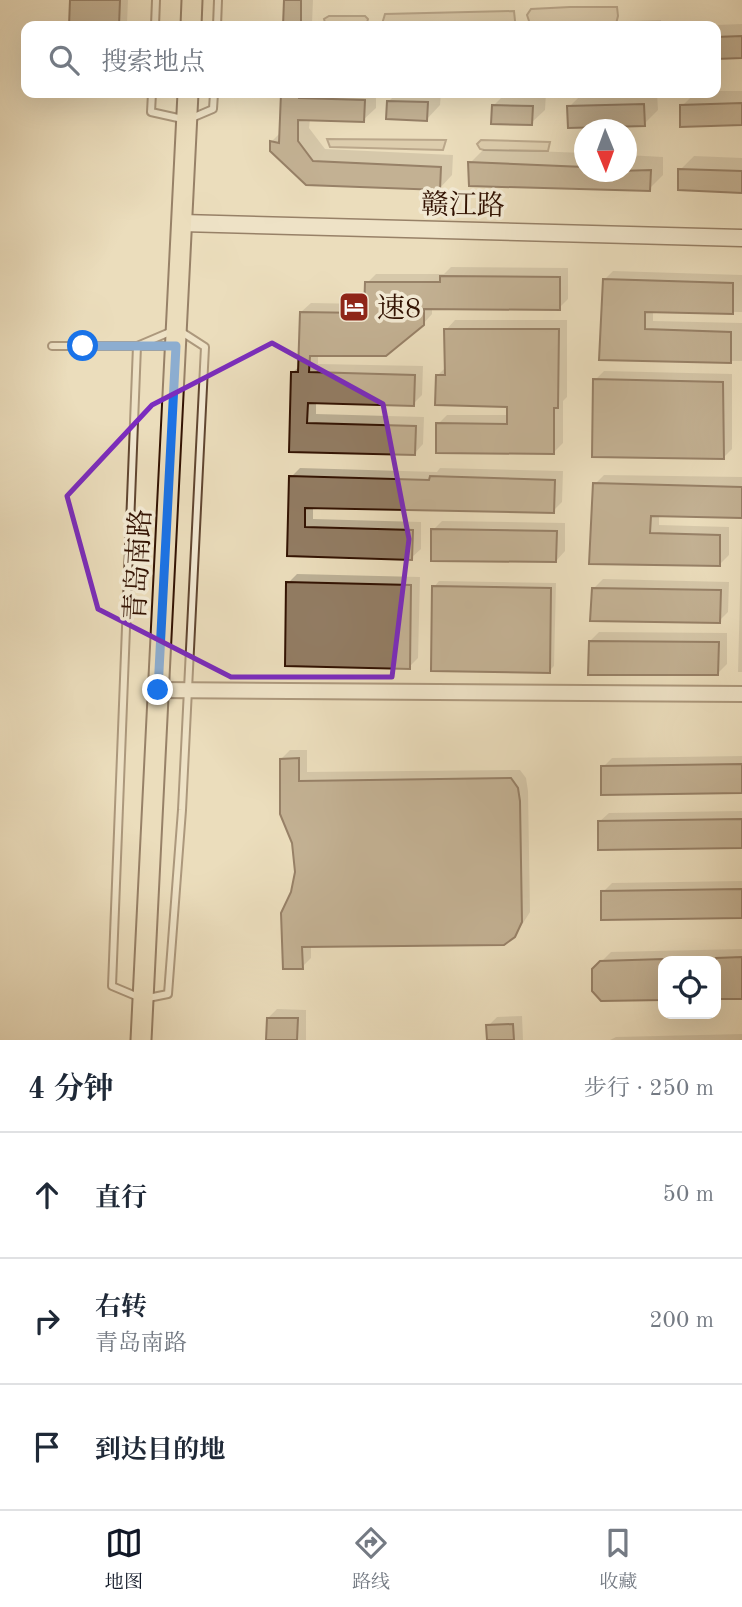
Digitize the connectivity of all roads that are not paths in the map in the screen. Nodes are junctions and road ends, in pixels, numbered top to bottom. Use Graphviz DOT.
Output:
graph roads {
  1 [pos="156,0"];
  2 [pos="192,0"];
  3 [pos="218,0"];
  4 [pos="155,21"];
  5 [pos="191,21"];
  6 [pos="217,21"];
  7 [pos="152,98"];
  8 [pos="188,98"];
  9 [pos="214,98"];
  10 [pos="187,120"];
  11 [pos="182,223"];
  12 [pos="742,238"];
  13 [pos="176,337"];
  14 [pos="52,346"];
  15 [pos="137,346"];
  16 [pos="158,690"];
  17 [pos="188,690"];
  18 [pos="742,694"];
  19 [pos="143,999"];
  20 [pos="141,1040"];
  1 -- 4 [label="lane"];
  2 -- 5 [label="main road"];
  3 -- 6 [label="lane"];
  7 -- 10 [label="lane"];
  8 -- 10 [label="main road, 青岛南路"];
  9 -- 10 [label="lane"];
  10 -- 11 [label="main road, 青岛南路"];
  11 -- 12 [label="main road, 赣江路"];
  11 -- 13 [label="main road, 青岛南路"];
  13 -- 15 [label="lane"];
  13 -- 15 [label="lane"];
  13 -- 16 [label="main road, 青岛南路"];
  13 -- 17 [label="lane"];
  14 -- 15 [label="lane"];
  15 -- 19 [label="lane"];
  16 -- 17 [label="street"];
  16 -- 19 [label="main road, 青岛南路"];
  17 -- 18 [label="street"];
  17 -- 19 [label="lane"];
  19 -- 20 [label="main road, 青岛南路"];
}
